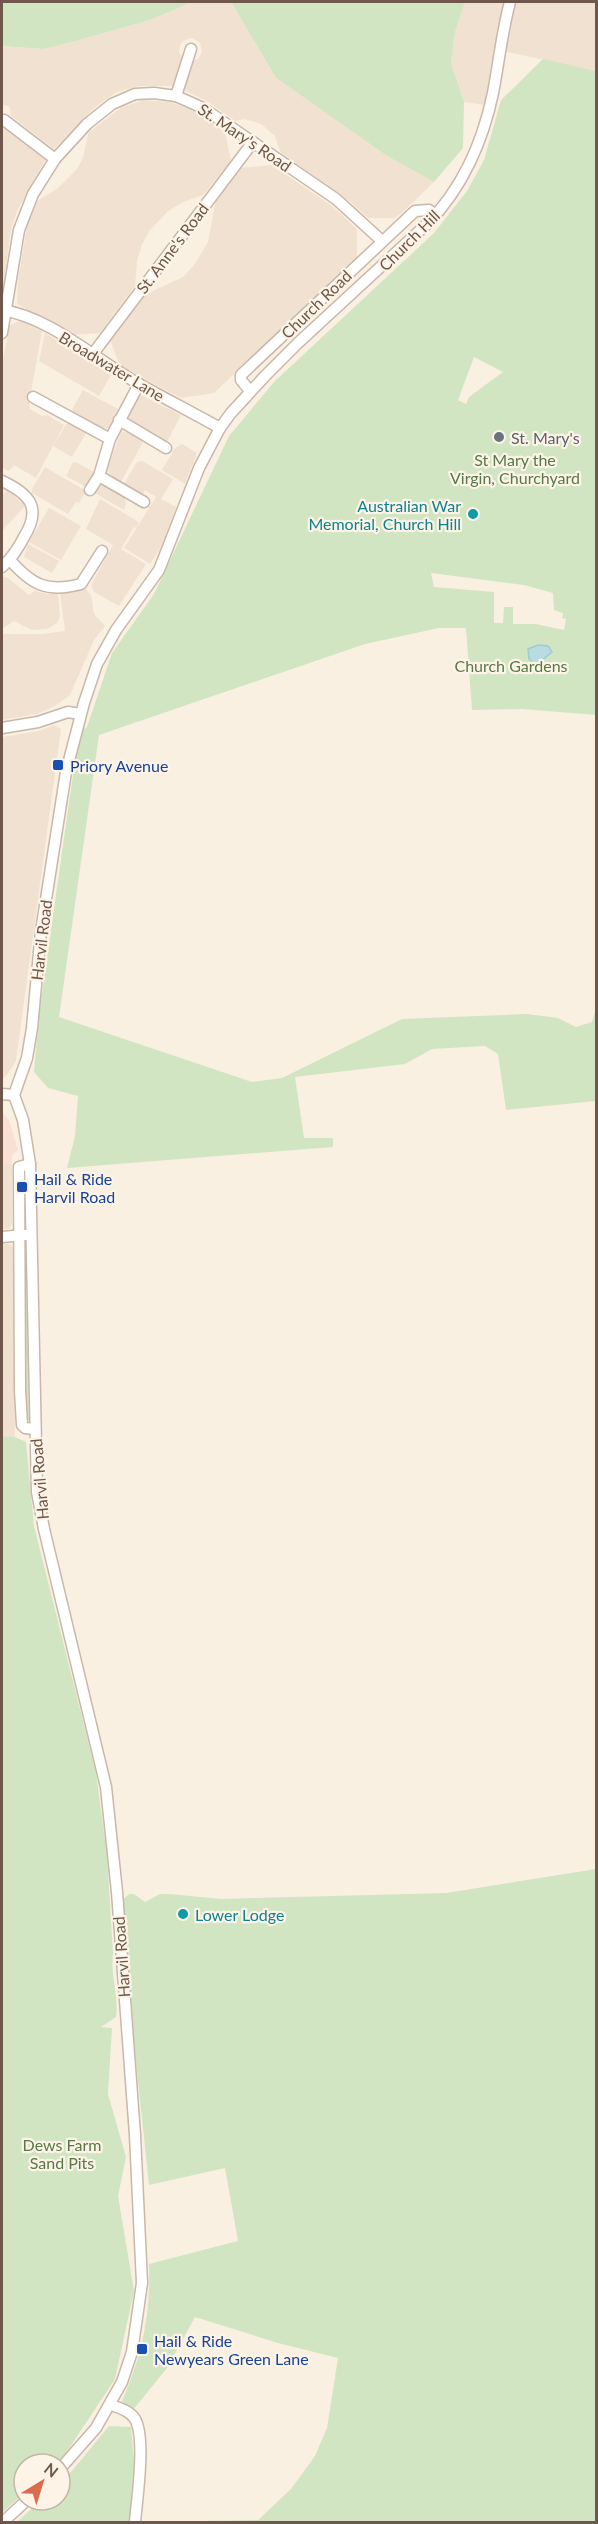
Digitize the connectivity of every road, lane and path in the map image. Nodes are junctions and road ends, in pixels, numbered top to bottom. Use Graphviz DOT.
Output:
graph roads {
  1 [pos="510,2"];
  2 [pos="191,49"];
  3 [pos="176,96"];
  4 [pos="4,120"];
  5 [pos="253,142"];
  6 [pos="55,159"];
  7 [pos="436,215"];
  8 [pos="382,241"];
  9 [pos="4,310"];
  10 [pos="2,333"];
  11 [pos="92,355"];
  12 [pos="139,384"];
  13 [pos="250,391"];
  14 [pos="33,396"];
  15 [pos="119,420"];
  16 [pos="220,428"];
  17 [pos="110,438"];
  18 [pos="166,448"];
  19 [pos="99,476"];
  20 [pos="2,481"];
  21 [pos="90,490"];
  22 [pos="144,501"];
  23 [pos="102,551"];
  24 [pos="6,563"];
  25 [pos="80,714"];
  26 [pos="2,728"];
  27 [pos="2,1095"];
  28 [pos="14,1095"];
  29 [pos="30,1164"];
  30 [pos="31,1235"];
  31 [pos="20,1236"];
  32 [pos="2,1237"];
  33 [pos="35,1429"];
  34 [pos="111,2404"];
  35 [pos="72,2455"];
  36 [pos="14,2512"];
  37 [pos="3,2523"];
  38 [pos="135,2523"];
  1 -- 7 [label="street, Church Hill"];
  2 -- 3 [label="street"];
  3 -- 5 [label="street, St. Mary's Road"];
  3 -- 6 [label="street, St. Mary's Road"];
  4 -- 6 [label="street"];
  5 -- 8 [label="street, St. Mary's Road"];
  5 -- 11 [label="street, St. Anne's Road"];
  6 -- 9 [label="street, St. Mary's Road"];
  7 -- 8 [label="street, Church Road"];
  7 -- 13 [label="street, Church Hill"];
  8 -- 13 [label="street, Church Road"];
  9 -- 10 [label="street, St. Mary's Road"];
  9 -- 11 [label="street, Broadwater Lane"];
  11 -- 12 [label="street, Broadwater Lane"];
  12 -- 15 [label="street"];
  12 -- 16 [label="street, Broadwater Lane"];
  13 -- 16 [label="street, Church Hill"];
  14 -- 17 [label="street"];
  15 -- 17 [label="street"];
  15 -- 18 [label="street"];
  16 -- 25 [label="street, Harvil Road"];
  17 -- 19 [label="street"];
  19 -- 21 [label="street"];
  19 -- 22 [label="street"];
  20 -- 24 [label="street"];
  23 -- 24 [label="street"];
  25 -- 26 [label="street"];
  25 -- 28 [label="street, Harvil Road"];
  27 -- 28 [label="street"];
  28 -- 29 [label="street, Harvil Road"];
  29 -- 30 [label="street, Harvil Road"];
  29 -- 31 [label="street, Harvil Road"];
  30 -- 31 [label="street"];
  30 -- 33 [label="street, Harvil Road"];
  31 -- 32 [label="street"];
  31 -- 33 [label="street, Harvil Road"];
  33 -- 34 [label="street, Harvil Road"];
  34 -- 35 [label="street, Harvil Road"];
  34 -- 38 [label="street"];
  36 -- 37 [label="street"];
}
